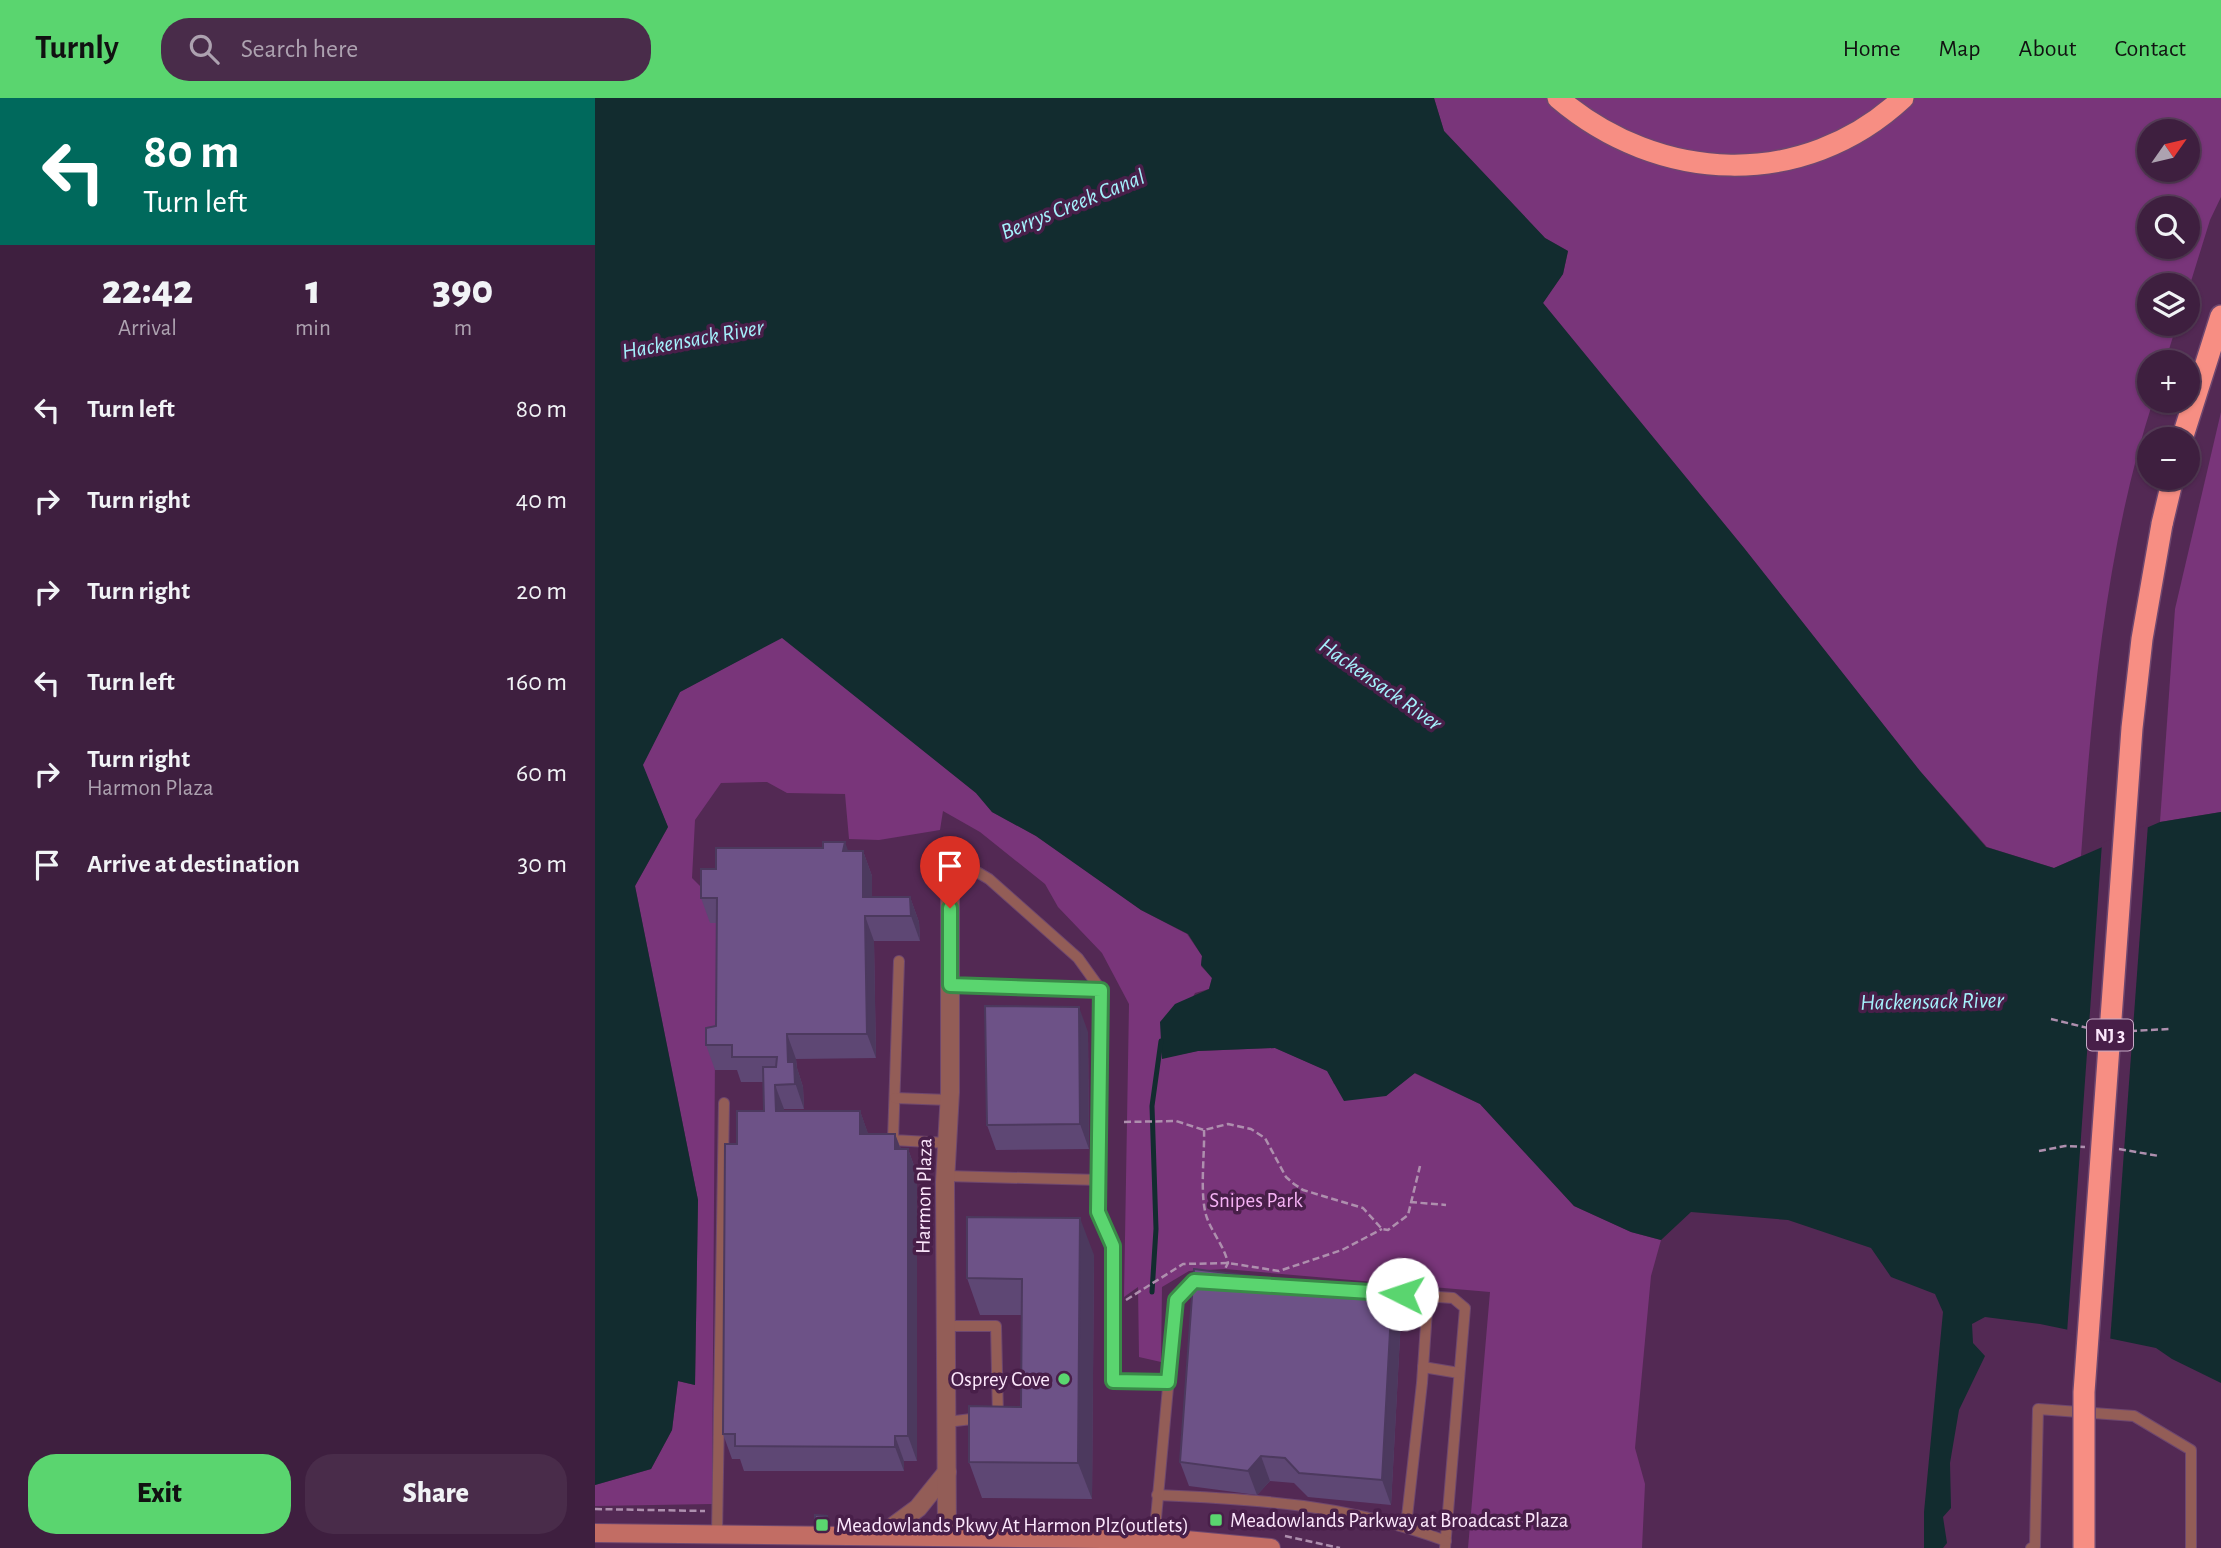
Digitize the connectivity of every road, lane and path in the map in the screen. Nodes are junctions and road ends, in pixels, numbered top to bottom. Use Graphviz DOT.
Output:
graph roads {
  1 [pos="1557,98"];
  2 [pos="1903,98"];
  3 [pos="2221,316"];
  4 [pos="2186,427"];
  5 [pos="2169,490"];
  6 [pos="950,856"];
  7 [pos="899,961"];
  8 [pos="950,985"];
  9 [pos="1101,990"];
  10 [pos="895,1098"];
  11 [pos="950,1100"];
  12 [pos="724,1103"];
  13 [pos="1124,1122"];
  14 [pos="1204,1130"];
  15 [pos="947,1143"];
  16 [pos="1420,1166"];
  17 [pos="946,1176"];
  18 [pos="1099,1180"];
  19 [pos="1410,1202"];
  20 [pos="1446,1205"];
  21 [pos="1382,1228"];
  22 [pos="1228,1263"];
  23 [pos="1225,1269"];
  24 [pos="1215,1281"];
  25 [pos="1373,1292"];
  26 [pos="1137,1293"];
  27 [pos="1427,1296"];
  28 [pos="946,1326"];
  29 [pos="1423,1367"];
  30 [pos="1459,1373"];
  31 [pos="1168,1382"];
  32 [pos="947,1422"];
  33 [pos="947,1472"];
  34 [pos="1157,1495"];
  35 [pos="595,1509"];
  36 [pos="705,1511"];
  37 [pos="1406,1526"];
  38 [pos="595,1533"];
  39 [pos="717,1534"];
  40 [pos="880,1536"];
  41 [pos="947,1536"];
  42 [pos="1154,1540"];
  43 [pos="1445,1545"];
  44 [pos="1271,1548"];
  45 [pos="2031,1548"];
  46 [pos="2084,1548"];
  47 [pos="2191,1548"];
  1 -- 2 [label="highway"];
  3 -- 4 [label="highway"];
  5 -- 46 [label="highway, NJ 3, bridge"];
  6 -- 8 [label="street, Harmon Plaza"];
  6 -- 9 [label="lane"];
  7 -- 10 [label="lane"];
  8 -- 9 [label="lane"];
  8 -- 11 [label="street, Harmon Plaza"];
  9 -- 18 [label="lane"];
  10 -- 11 [label="lane"];
  10 -- 15 [label="lane"];
  11 -- 15 [label="street, Harmon Plaza"];
  12 -- 39 [label="lane"];
  13 -- 14 [label="path"];
  14 -- 21 [label="path"];
  14 -- 22 [label="path"];
  15 -- 17 [label="street, Harmon Plaza"];
  16 -- 19 [label="path"];
  17 -- 18 [label="lane"];
  17 -- 28 [label="street, Harmon Plaza"];
  18 -- 31 [label="lane"];
  19 -- 20 [label="path"];
  19 -- 21 [label="path"];
  21 -- 22 [label="path"];
  22 -- 23 [label="path"];
  22 -- 26 [label="path"];
  24 -- 31 [label="lane"];
  25 -- 27 [label="lane"];
  27 -- 29 [label="lane"];
  27 -- 30 [label="lane"];
  28 -- 32 [label="street, Harmon Plaza"];
  28 -- 32 [label="lane"];
  29 -- 30 [label="lane"];
  29 -- 37 [label="lane"];
  30 -- 43 [label="lane"];
  31 -- 34 [label="lane"];
  32 -- 33 [label="street, Harmon Plaza"];
  33 -- 40 [label="street"];
  33 -- 41 [label="street, Harmon Plaza"];
  34 -- 37 [label="lane"];
  34 -- 42 [label="lane"];
  35 -- 36 [label="path"];
  37 -- 43 [label="lane"];
  38 -- 39 [label="main road"];
  39 -- 40 [label="main road"];
  40 -- 41 [label="main road"];
  41 -- 42 [label="main road"];
  42 -- 44 [label="main road"];
  45 -- 47 [label="lane"];
}
